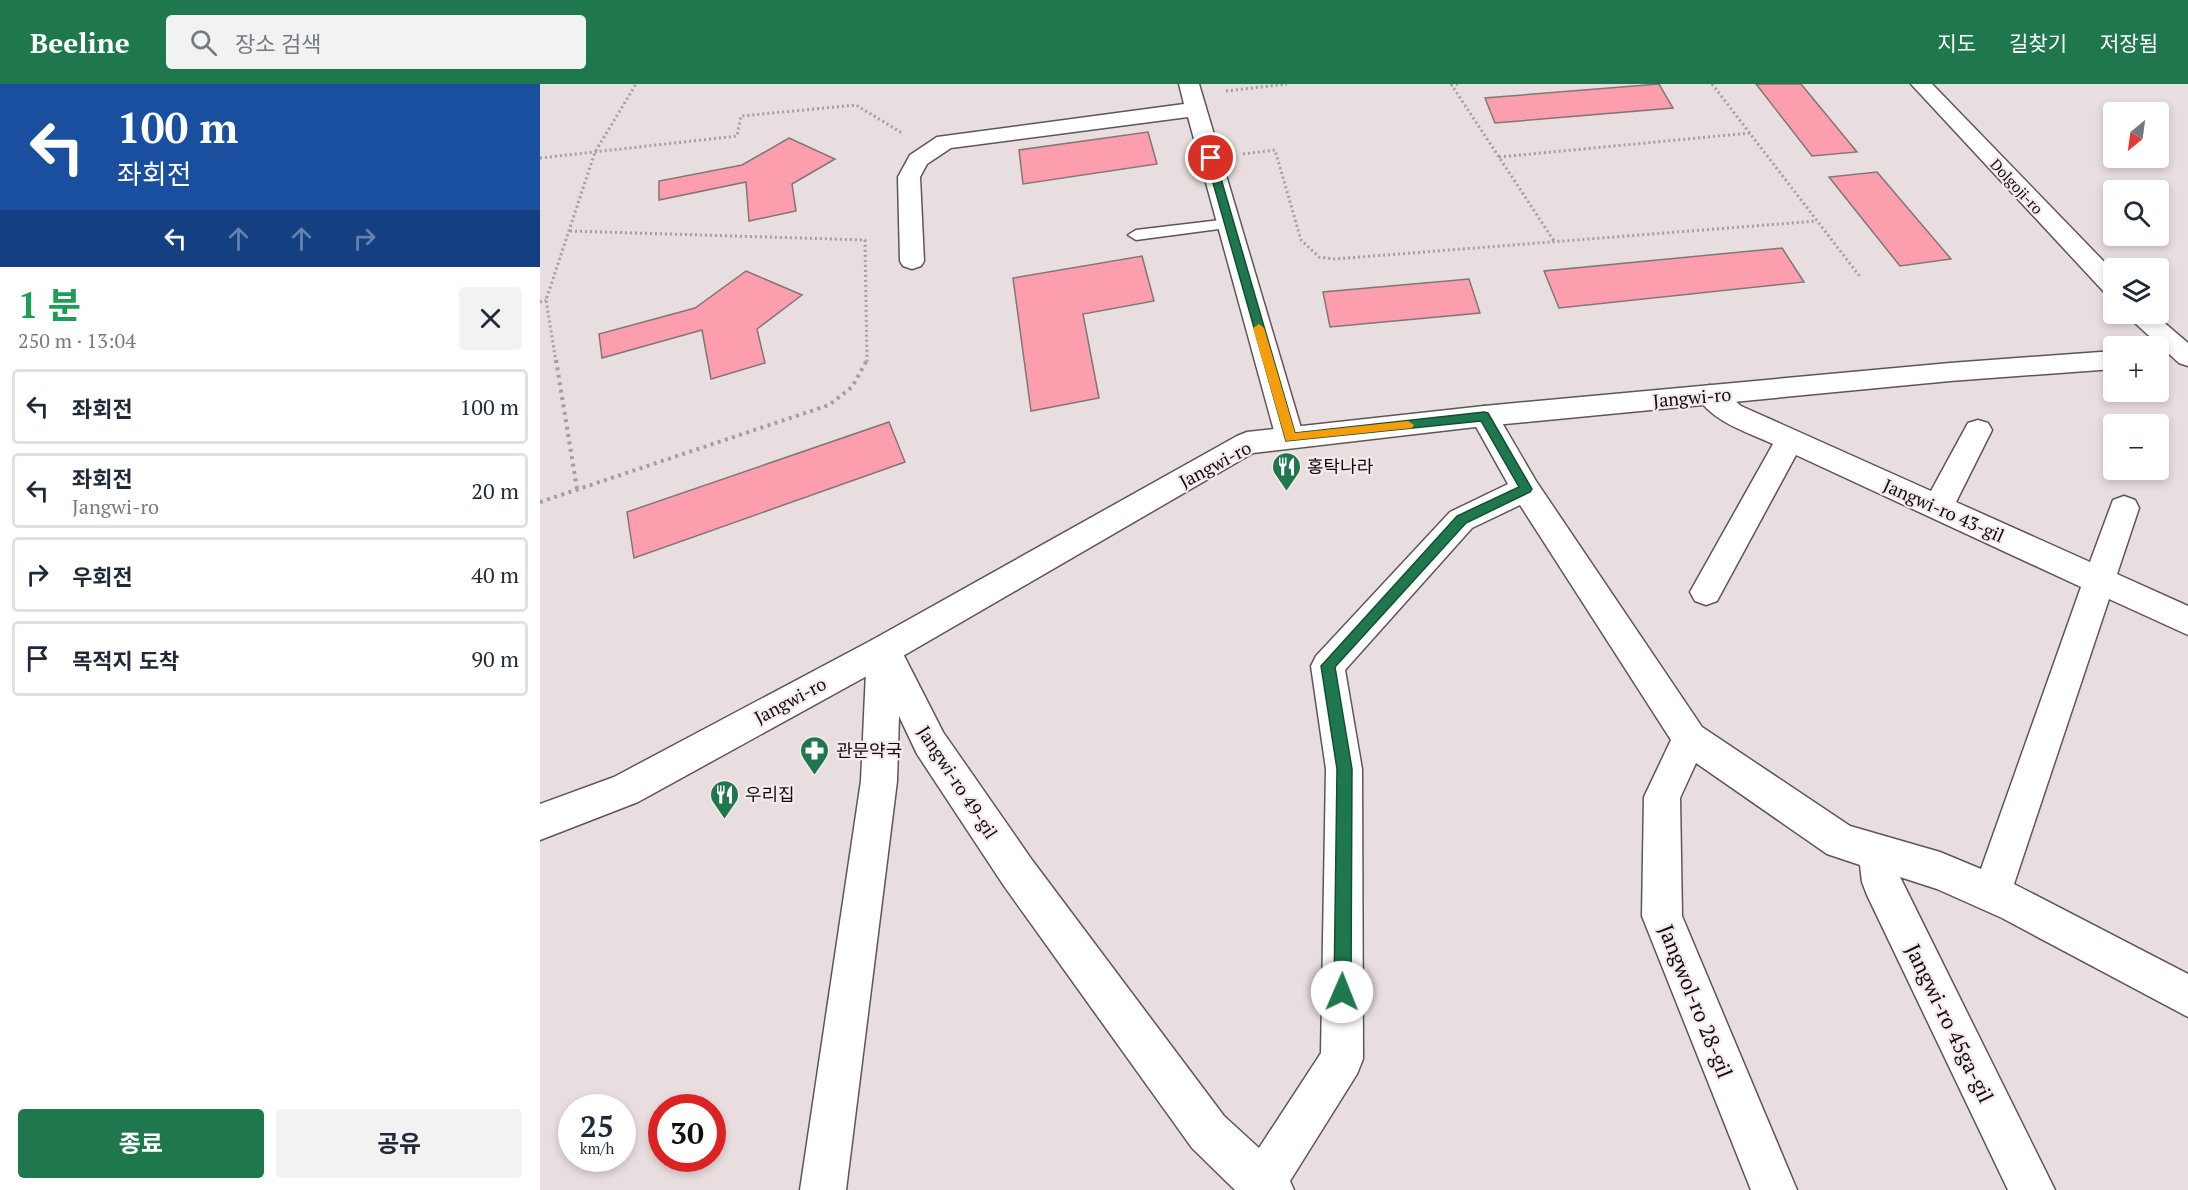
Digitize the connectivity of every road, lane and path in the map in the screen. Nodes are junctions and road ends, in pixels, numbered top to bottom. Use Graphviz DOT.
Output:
graph roads {
  1 [pos="636,84"];
  2 [pos="1287,84"];
  3 [pos="1451,84"];
  4 [pos="1458,84"];
  5 [pos="1712,84"];
  6 [pos="1921,84"];
  7 [pos="1253,86"];
  8 [pos="1193,96"];
  9 [pos="1750,133"];
  10 [pos="931,150"];
  11 [pos="1275,150"];
  12 [pos="595,152"];
  13 [pos="1499,157"];
  14 [pos="540,158"];
  15 [pos="1817,221"];
  16 [pos="1229,224"];
  17 [pos="570,231"];
  18 [pos="1136,235"];
  19 [pos="1554,242"];
  20 [pos="912,261"];
  21 [pos="2103,275"];
  22 [pos="1862,278"];
  23 [pos="546,300"];
  24 [pos="540,302"];
  25 [pos="2148,324"];
  26 [pos="2180,355"];
  27 [pos="2103,361"];
  28 [pos="1710,395"];
  29 [pos="1484,416"];
  30 [pos="1978,430"];
  31 [pos="1290,438"];
  32 [pos="1790,440"];
  33 [pos="577,489"];
  34 [pos="1526,489"];
  35 [pos="540,502"];
  36 [pos="1938,507"];
  37 [pos="2124,508"];
  38 [pos="2099,581"];
  39 [pos="1706,592"];
  40 [pos="2188,621"];
  41 [pos="884,650"];
  42 [pos="1690,738"];
  43 [pos="540,822"];
  44 [pos="1877,852"];
  45 [pos="1992,893"];
  46 [pos="2188,996"];
  47 [pos="1264,1187"];
  48 [pos="823,1190"];
  49 [pos="1773,1190"];
  50 [pos="2032,1190"];
  1 -- 12 [label="path"];
  2 -- 7 [label="path"];
  3 -- 4 [label="path"];
  3 -- 13 [label="path"];
  5 -- 9 [label="path"];
  6 -- 21 [label="street, Dolgoji-ro"];
  7 -- 8 [label="path"];
  8 -- 10 [label="street"];
  8 -- 16 [label="street"];
  9 -- 13 [label="path"];
  9 -- 15 [label="path"];
  10 -- 12 [label="path"];
  10 -- 20 [label="street"];
  11 -- 19 [label="path"];
  12 -- 14 [label="path"];
  12 -- 17 [label="path"];
  13 -- 19 [label="path"];
  15 -- 19 [label="path"];
  15 -- 22 [label="path"];
  16 -- 18 [label="lane"];
  16 -- 31 [label="street"];
  17 -- 23 [label="path"];
  17 -- 33 [label="path"];
  23 -- 24 [label="path"];
  23 -- 33 [label="path"];
  25 -- 26 [label="street"];
  27 -- 28 [label="street, Jangwi-ro"];
  28 -- 29 [label="street, Jangwi-ro"];
  28 -- 32 [label="street, Jangwi-ro 43-gil"];
  29 -- 31 [label="street, Jangwi-ro"];
  29 -- 34 [label="street"];
  30 -- 36 [label="street"];
  31 -- 41 [label="street, Jangwi-ro"];
  32 -- 36 [label="street, Jangwi-ro 43-gil"];
  32 -- 39 [label="street"];
  33 -- 35 [label="path"];
  34 -- 42 [label="street"];
  34 -- 47 [label="street"];
  36 -- 38 [label="street, Jangwi-ro 43-gil"];
  37 -- 38 [label="street"];
  38 -- 40 [label="street, Jangwi-ro 43-gil"];
  38 -- 45 [label="street"];
  41 -- 43 [label="street, Jangwi-ro"];
  41 -- 47 [label="street, Jangwi-ro 49-gil"];
  41 -- 48 [label="street"];
  42 -- 44 [label="street"];
  42 -- 49 [label="street, Jangwol-ro 28-gil"];
  44 -- 45 [label="street"];
  44 -- 50 [label="street, Jangwi-ro 45ga-gil"];
  45 -- 46 [label="street"];
}
